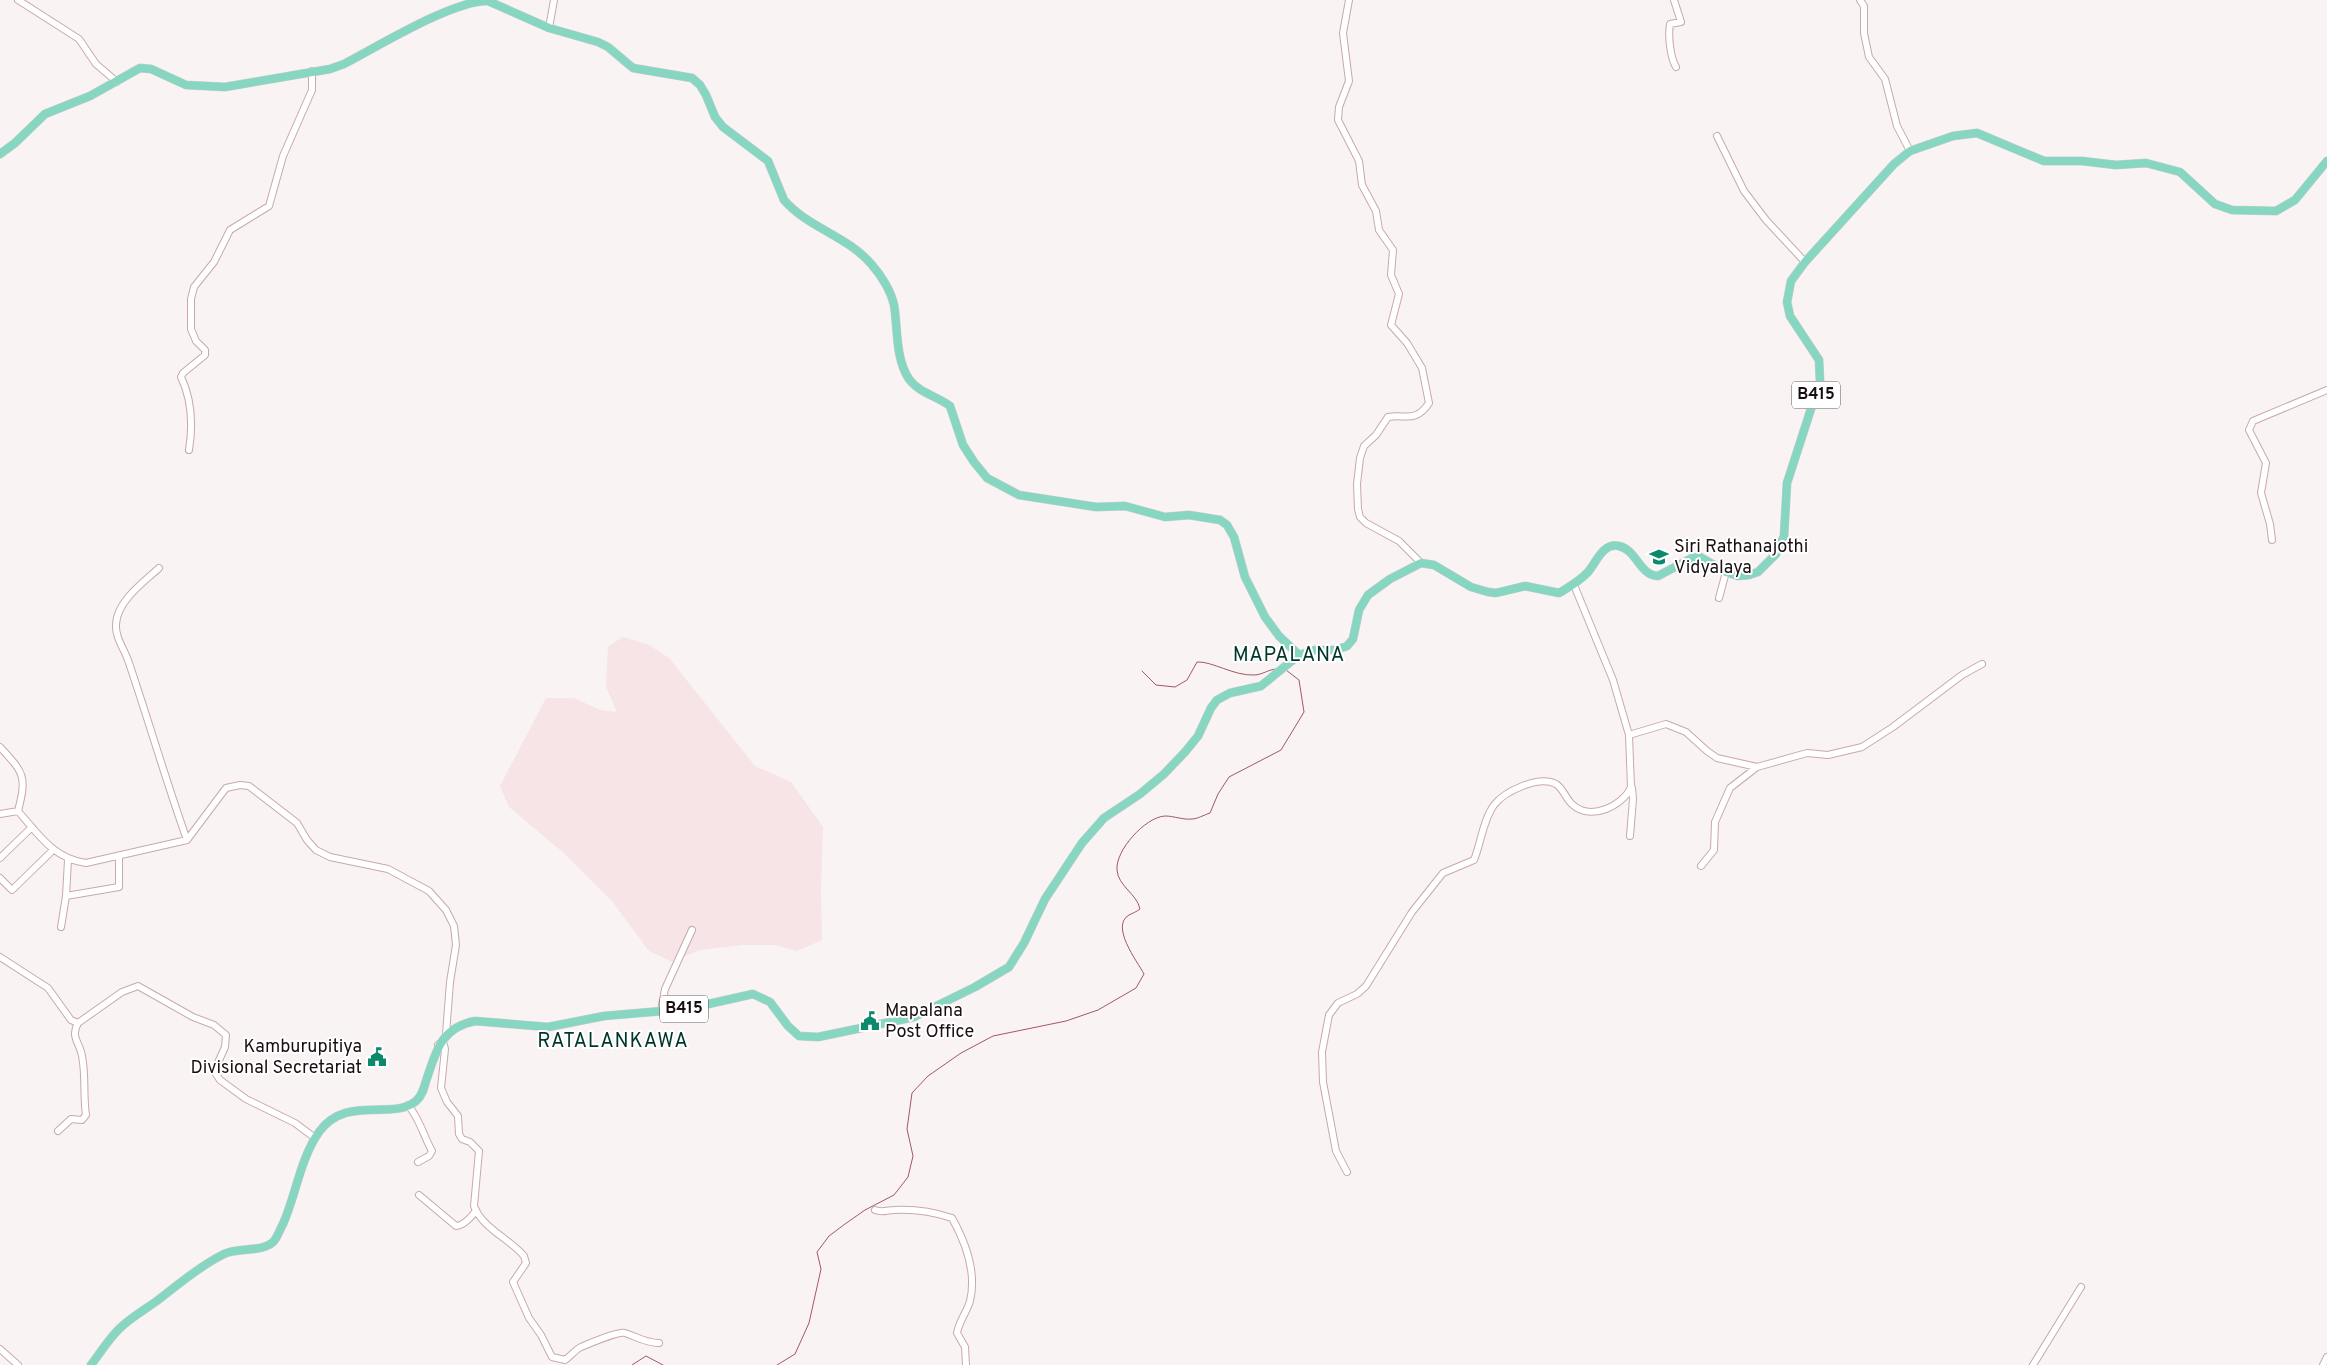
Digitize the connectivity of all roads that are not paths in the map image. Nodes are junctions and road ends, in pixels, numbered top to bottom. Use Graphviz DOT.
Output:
graph roads {
  1 [pos="18,0"];
  2 [pos="554,0"];
  3 [pos="1349,0"];
  4 [pos="1674,0"];
  5 [pos="1860,0"];
  6 [pos="467,1"];
  7 [pos="549,28"];
  8 [pos="1676,67"];
  9 [pos="312,71"];
  10 [pos="117,82"];
  11 [pos="1717,136"];
  12 [pos="1910,151"];
  13 [pos="0,154"];
  14 [pos="2327,161"];
  15 [pos="1805,262"];
  16 [pos="2327,390"];
  17 [pos="190,450"];
  18 [pos="2272,540"];
  19 [pos="1421,563"];
  20 [pos="159,568"];
  21 [pos="1726,572"];
  22 [pos="1574,585"];
  23 [pos="1719,598"];
  24 [pos="1299,655"];
  25 [pos="1982,664"];
  26 [pos="1629,735"];
  27 [pos="0,747"];
  28 [pos="1757,767"];
  29 [pos="1631,786"];
  30 [pos="18,811"];
  31 [pos="0,814"];
  32 [pos="32,827"];
  33 [pos="1630,836"];
  34 [pos="187,840"];
  35 [pos="53,850"];
  36 [pos="118,856"];
  37 [pos="0,858"];
  38 [pos="68,860"];
  39 [pos="1701,866"];
  40 [pos="0,878"];
  41 [pos="66,896"];
  42 [pos="61,927"];
  43 [pos="692,930"];
  44 [pos="0,957"];
  45 [pos="661,1011"];
  46 [pos="78,1024"];
  47 [pos="446,1034"];
  48 [pos="438,1045"];
  49 [pos="408,1105"];
  50 [pos="58,1132"];
  51 [pos="315,1138"];
  52 [pos="418,1162"];
  53 [pos="1347,1172"];
  54 [pos="419,1195"];
  55 [pos="476,1210"];
  56 [pos="875,1210"];
  57 [pos="2081,1287"];
  58 [pos="659,1343"];
  59 [pos="0,1349"];
  60 [pos="2327,1357"];
  61 [pos="18,1365"];
  62 [pos="90,1365"];
  63 [pos="966,1365"];
  64 [pos="2033,1365"];
  65 [pos="2323,1365"];
  1 -- 10 [label="street"];
  2 -- 7 [label="street"];
  3 -- 19 [label="street"];
  4 -- 8 [label="street"];
  5 -- 12 [label="street"];
  6 -- 7 [label="main road"];
  6 -- 9 [label="main road"];
  7 -- 24 [label="main road"];
  9 -- 10 [label="main road"];
  9 -- 17 [label="street"];
  10 -- 13 [label="main road"];
  11 -- 15 [label="street"];
  12 -- 14 [label="main road, B415"];
  12 -- 15 [label="main road, B415"];
  15 -- 21 [label="main road, B415"];
  16 -- 18 [label="street"];
  19 -- 22 [label="main road"];
  19 -- 24 [label="main road, B415"];
  20 -- 34 [label="street"];
  21 -- 22 [label="main road, B415"];
  21 -- 23 [label="street"];
  22 -- 26 [label="street"];
  24 -- 45 [label="main road, B415"];
  25 -- 28 [label="street"];
  26 -- 28 [label="street"];
  26 -- 29 [label="street"];
  27 -- 30 [label="street"];
  28 -- 39 [label="street"];
  29 -- 33 [label="street"];
  29 -- 53 [label="street"];
  30 -- 31 [label="street"];
  30 -- 32 [label="street"];
  32 -- 35 [label="street"];
  32 -- 37 [label="street"];
  34 -- 36 [label="street"];
  34 -- 47 [label="street"];
  35 -- 38 [label="street"];
  35 -- 40 [label="street"];
  36 -- 38 [label="street"];
  36 -- 41 [label="street"];
  38 -- 41 [label="street"];
  41 -- 42 [label="street"];
  43 -- 45 [label="street"];
  44 -- 46 [label="street"];
  45 -- 47 [label="main road, B415"];
  46 -- 50 [label="street"];
  46 -- 51 [label="street"];
  47 -- 48 [label="main road, B415"];
  48 -- 49 [label="main road, B415"];
  48 -- 55 [label="street"];
  49 -- 51 [label="main road"];
  49 -- 52 [label="street"];
  51 -- 62 [label="main road"];
  54 -- 55 [label="street"];
  55 -- 58 [label="street"];
  56 -- 63 [label="street"];
  57 -- 64 [label="street"];
  59 -- 61 [label="street"];
  60 -- 65 [label="street"];
}
